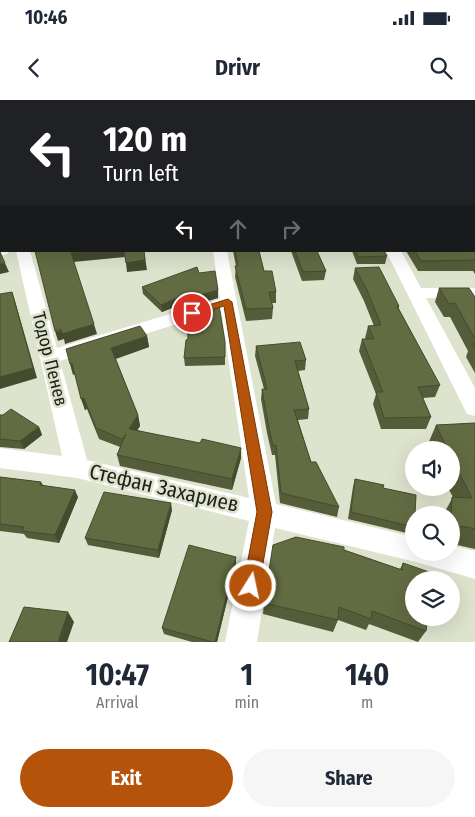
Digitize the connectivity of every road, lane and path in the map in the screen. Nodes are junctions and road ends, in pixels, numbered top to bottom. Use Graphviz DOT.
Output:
graph roads {
  1 [pos="23,252"];
  2 [pos="220,252"];
  3 [pos="394,252"];
  4 [pos="414,293"];
  5 [pos="475,293"];
  6 [pos="228,302"];
  7 [pos="50,357"];
  8 [pos="475,408"];
  9 [pos="0,458"];
  10 [pos="77,468"];
  11 [pos="264,512"];
  12 [pos="405,548"];
  13 [pos="459,561"];
  14 [pos="475,565"];
  15 [pos="241,642"];
  1 -- 7 [label="street, Тодор Пенев"];
  2 -- 6 [label="street"];
  3 -- 4 [label="street"];
  4 -- 5 [label="street"];
  4 -- 8 [label="street"];
  6 -- 7 [label="street"];
  6 -- 11 [label="street"];
  7 -- 10 [label="street, Тодор Пенев"];
  9 -- 10 [label="street, Стефан Захариев"];
  10 -- 11 [label="street, Стефан Захариев"];
  11 -- 12 [label="street, Стефан Захариев"];
  11 -- 15 [label="street"];
  13 -- 14 [label="street"];
}
